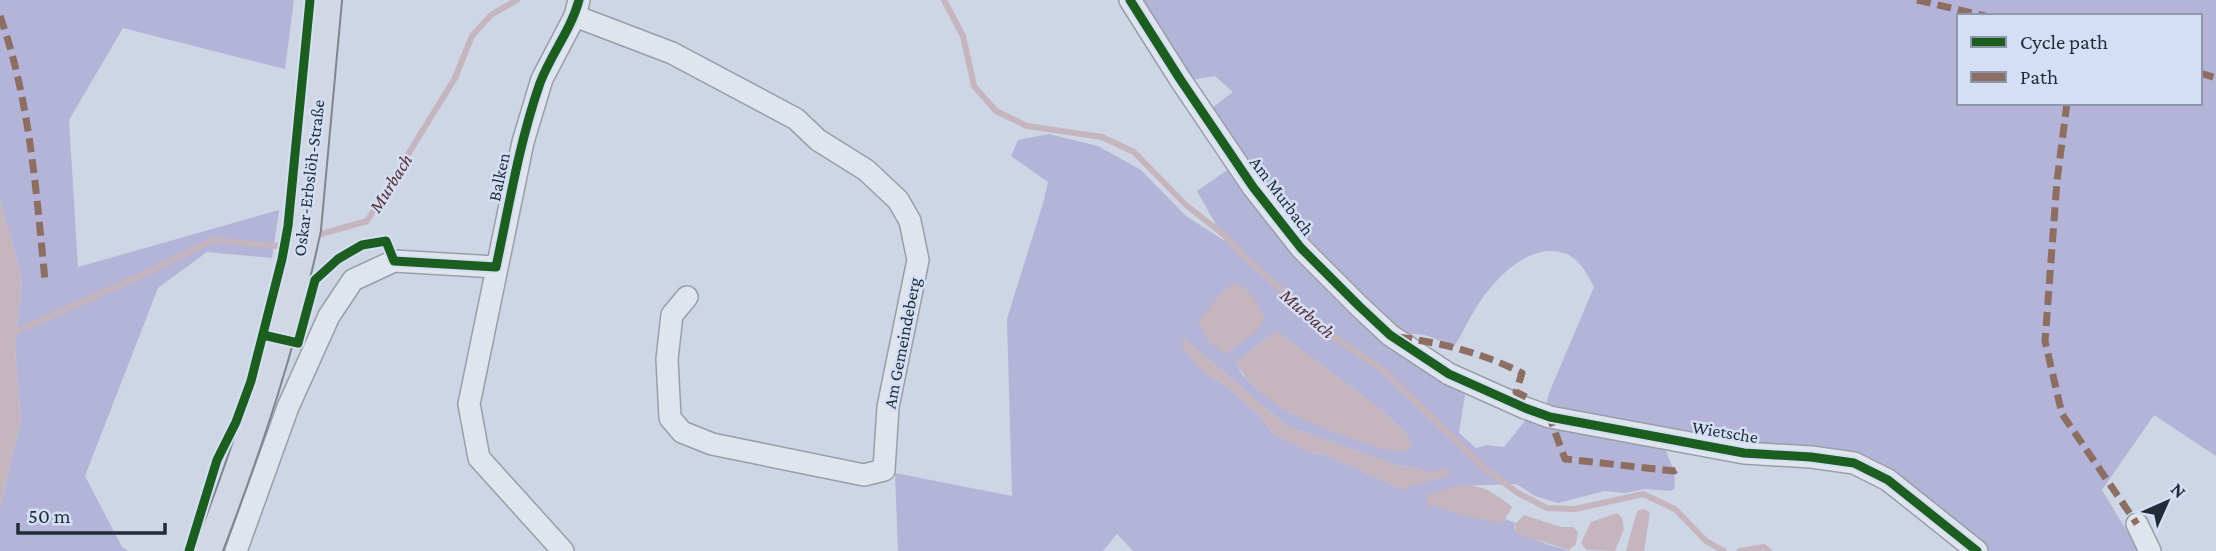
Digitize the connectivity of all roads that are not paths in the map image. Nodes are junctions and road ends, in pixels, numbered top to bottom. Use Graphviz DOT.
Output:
graph roads {
  1 [pos="328,0"];
  2 [pos="1130,0"];
  3 [pos="577,8"];
  4 [pos="496,267"];
  5 [pos="687,297"];
  6 [pos="1449,374"];
  7 [pos="2137,524"];
  8 [pos="208,551"];
  9 [pos="236,551"];
  10 [pos="563,551"];
  11 [pos="1977,551"];
  12 [pos="2150,551"];
  1 -- 8 [label="main road, Oskar-Erbslöh-Straße"];
  2 -- 6 [label="street, Am Murbach"];
  3 -- 4 [label="street, Balken"];
  3 -- 5 [label="street, Am Gemeindeberg"];
  4 -- 9 [label="street"];
  4 -- 10 [label="street, Balken"];
  6 -- 11 [label="street, Wietsche"];
  7 -- 12 [label="street"];
}
